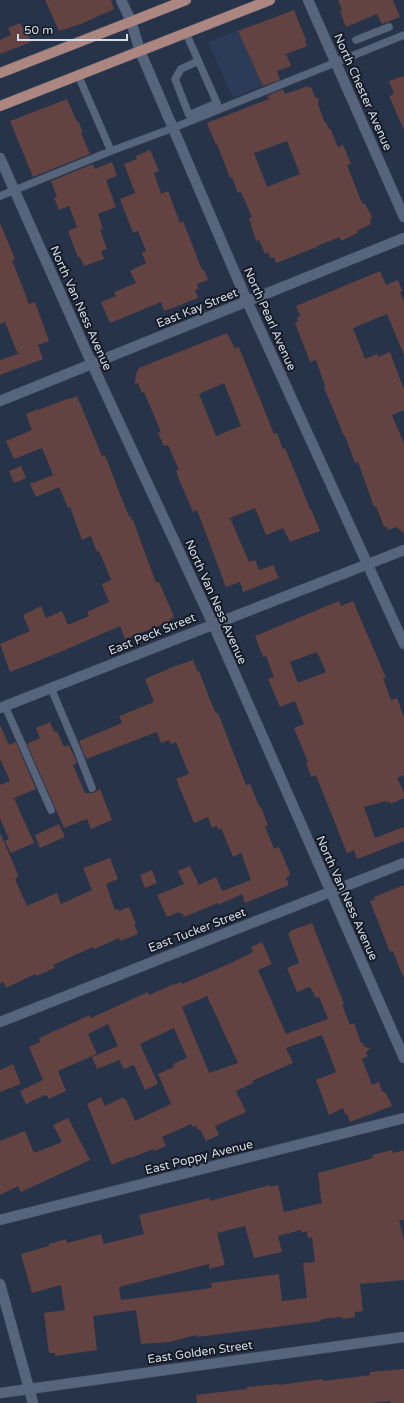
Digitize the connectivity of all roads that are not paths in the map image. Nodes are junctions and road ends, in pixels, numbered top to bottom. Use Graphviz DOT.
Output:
graph roads {
  1 [pos="121,0"];
  2 [pos="186,0"];
  3 [pos="270,0"];
  4 [pos="308,0"];
  5 [pos="131,21"];
  6 [pos="389,27"];
  7 [pos="186,33"];
  8 [pos="372,33"];
  9 [pos="404,35"];
  10 [pos="356,40"];
  11 [pos="377,45"];
  12 [pos="140,50"];
  13 [pos="198,61"];
  14 [pos="335,62"];
  15 [pos="0,73"];
  16 [pos="78,75"];
  17 [pos="0,106"];
  18 [pos="173,128"];
  19 [pos="111,151"];
  20 [pos="0,158"];
  21 [pos="14,190"];
  22 [pos="0,196"];
  23 [pos="404,217"];
  24 [pos="404,238"];
  25 [pos="246,302"];
  26 [pos="92,364"];
  27 [pos="0,401"];
  28 [pos="404,550"];
  29 [pos="368,564"];
  30 [pos="213,624"];
  31 [pos="404,644"];
  32 [pos="51,688"];
  33 [pos="2,707"];
  34 [pos="92,788"];
  35 [pos="51,810"];
  36 [pos="404,863"];
  37 [pos="330,892"];
  38 [pos="0,1022"];
  39 [pos="404,1058"];
  40 [pos="404,1118"];
  41 [pos="0,1220"];
  42 [pos="0,1284"];
  43 [pos="404,1336"];
  44 [pos="29,1389"];
  45 [pos="0,1392"];
  46 [pos="33,1403"];
  1 -- 5 [label="street, North Pearl Avenue"];
  2 -- 5 [label="main road"];
  3 -- 7 [label="main road"];
  4 -- 14 [label="street, North Chester Avenue"];
  5 -- 12 [label="street, North Pearl Avenue"];
  5 -- 15 [label="main road"];
  6 -- 8 [label="lane"];
  7 -- 12 [label="main road"];
  7 -- 13 [label="lane"];
  8 -- 10 [label="lane"];
  8 -- 11 [label="lane"];
  9 -- 11 [label="lane"];
  11 -- 14 [label="lane"];
  12 -- 16 [label="main road"];
  12 -- 18 [label="street, North Pearl Avenue"];
  13 -- 13 [label="lane"];
  14 -- 18 [label="lane"];
  14 -- 23 [label="street, North Chester Avenue"];
  16 -- 17 [label="main road"];
  16 -- 19 [label="lane"];
  18 -- 19 [label="lane"];
  18 -- 25 [label="street, North Pearl Avenue"];
  19 -- 21 [label="lane"];
  20 -- 21 [label="street, North Van Ness Avenue"];
  21 -- 22 [label="lane"];
  21 -- 26 [label="street, North Van Ness Avenue"];
  24 -- 25 [label="street, East Kay Street"];
  25 -- 26 [label="street, East Kay Street"];
  25 -- 29 [label="street, North Pearl Avenue"];
  26 -- 27 [label="street, East Kay Street"];
  26 -- 30 [label="street, North Van Ness Avenue"];
  28 -- 29 [label="street, East Peck Street"];
  29 -- 30 [label="street, East Peck Street"];
  29 -- 31 [label="street, North Pearl Avenue"];
  30 -- 32 [label="street, East Peck Street"];
  30 -- 37 [label="street, North Van Ness Avenue"];
  32 -- 33 [label="street, East Peck Street"];
  32 -- 34 [label="lane"];
  33 -- 35 [label="lane"];
  36 -- 37 [label="street, East Tucker Street"];
  37 -- 38 [label="street, East Tucker Street"];
  37 -- 39 [label="street, North Van Ness Avenue"];
  40 -- 41 [label="street, East Poppy Avenue"];
  42 -- 44 [label="street"];
  43 -- 44 [label="street, East Golden Street"];
  44 -- 45 [label="street, East Golden Street"];
  44 -- 46 [label="street"];
}
